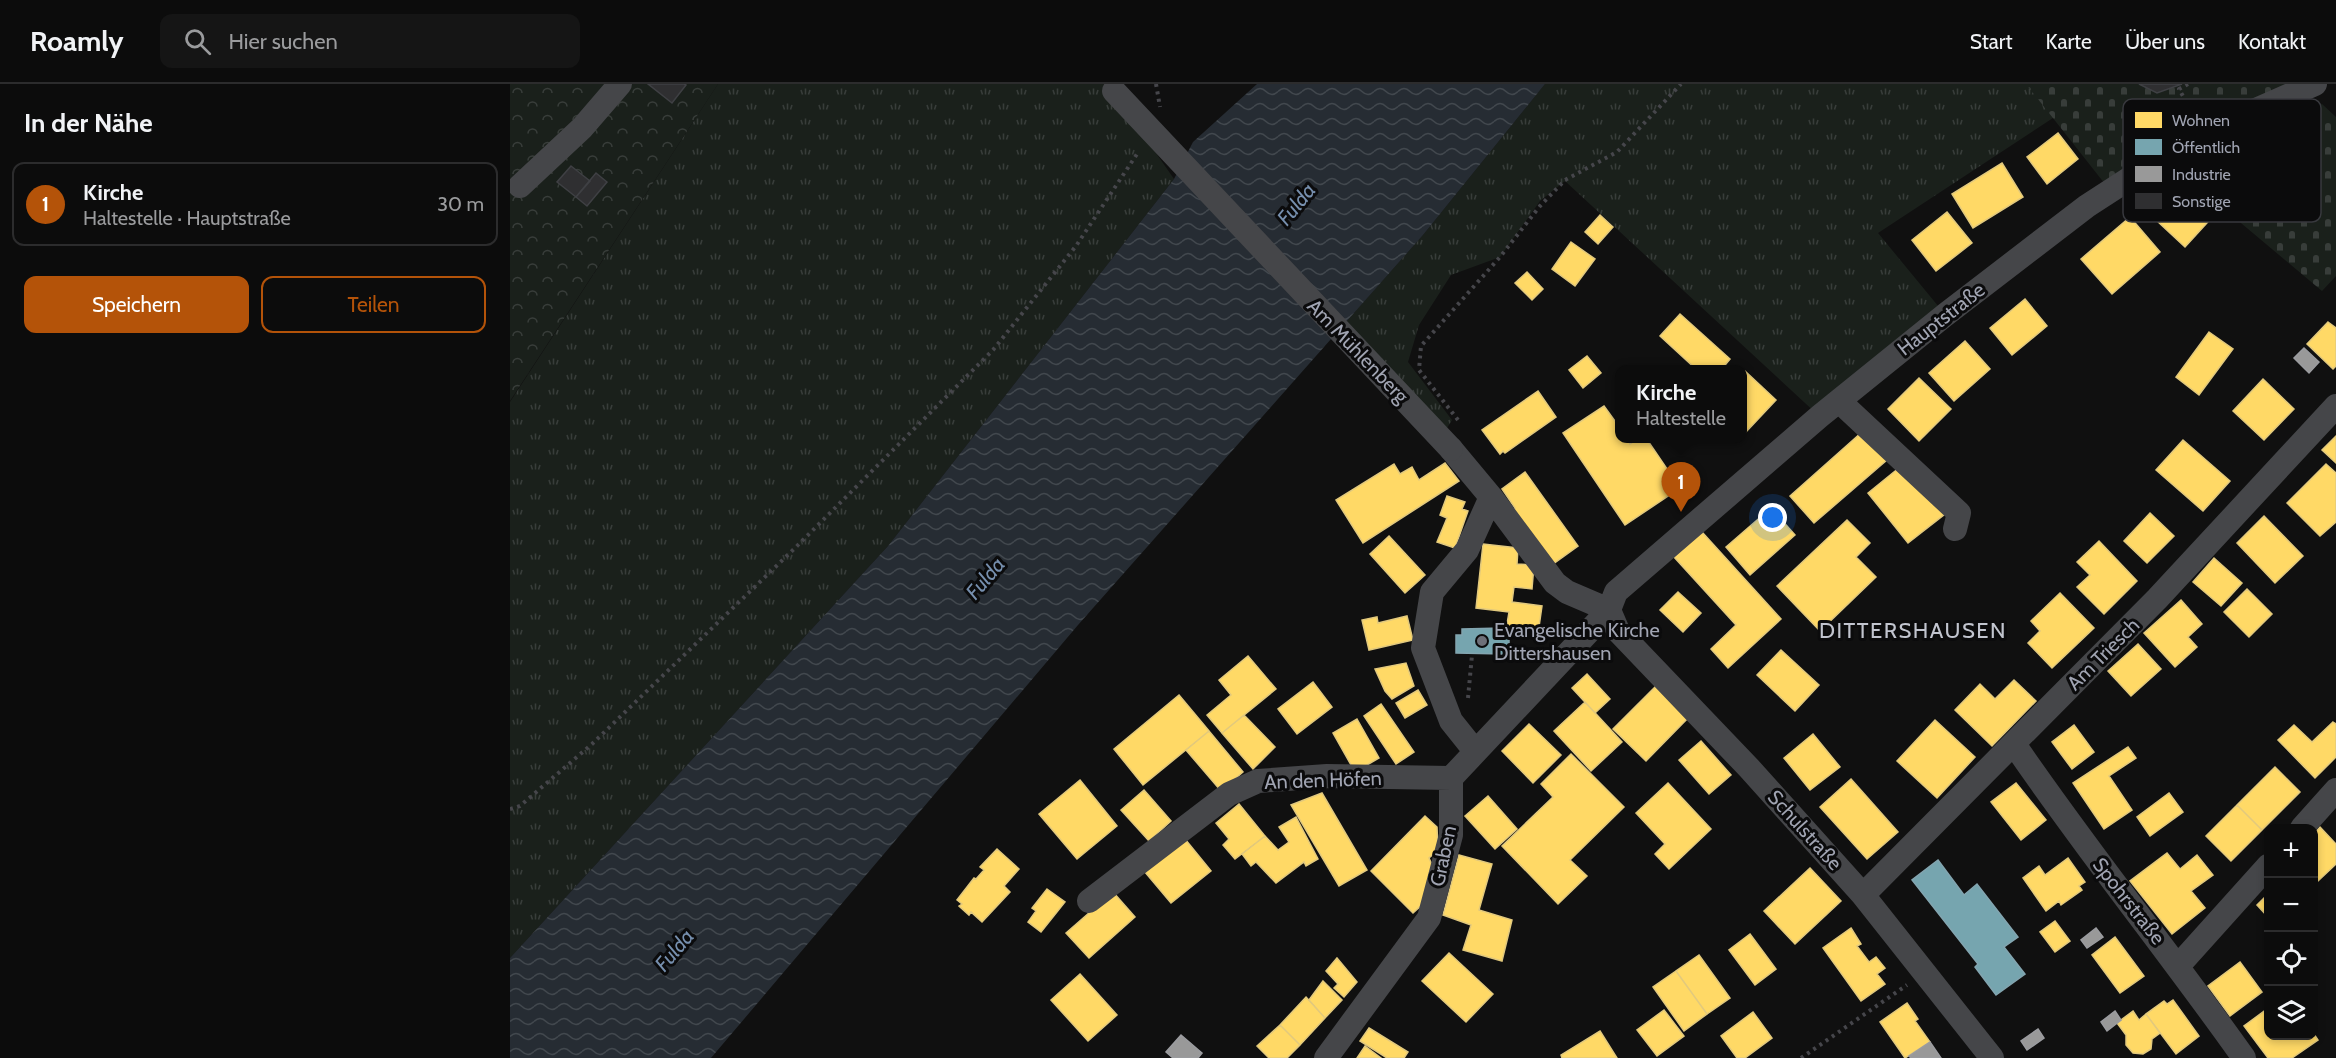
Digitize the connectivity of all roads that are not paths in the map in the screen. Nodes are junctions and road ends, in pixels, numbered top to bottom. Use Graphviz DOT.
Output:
graph roads {
  1 [pos="620,84"];
  2 [pos="2316,84"];
  3 [pos="1111,88"];
  4 [pos="2282,99"];
  5 [pos="2123,183"];
  6 [pos="520,186"];
  7 [pos="1839,401"];
  8 [pos="2336,406"];
  9 [pos="1491,497"];
  10 [pos="1955,529"];
  11 [pos="1609,610"];
  12 [pos="2014,744"];
  13 [pos="1475,751"];
  14 [pos="1451,778"];
  15 [pos="2336,790"];
  16 [pos="2306,824"];
  17 [pos="2264,870"];
  18 [pos="1863,895"];
  19 [pos="1089,901"];
  20 [pos="2179,965"];
  21 [pos="1326,1058"];
  22 [pos="1992,1058"];
  23 [pos="2244,1058"];
  1 -- 6 [label="street"];
  2 -- 4 [label="street, Hauptstraße"];
  3 -- 9 [label="street, Am Mühlenberg, bridge"];
  5 -- 7 [label="street, Hauptstraße"];
  7 -- 10 [label="street"];
  7 -- 11 [label="street, Hauptstraße"];
  8 -- 12 [label="street, Am Triesch"];
  9 -- 11 [label="street, Am Mühlenberg"];
  9 -- 13 [label="street"];
  11 -- 13 [label="street"];
  11 -- 18 [label="street, Schulstraße"];
  12 -- 18 [label="street, Am Triesch"];
  12 -- 20 [label="street, Spohrstraße"];
  13 -- 14 [label="street"];
  14 -- 19 [label="street, An den Höfen"];
  14 -- 21 [label="street, Graben"];
  15 -- 16 [label="street"];
  17 -- 20 [label="street"];
  18 -- 22 [label="street, Schulstraße"];
  20 -- 23 [label="street, Spohrstraße"];
}
